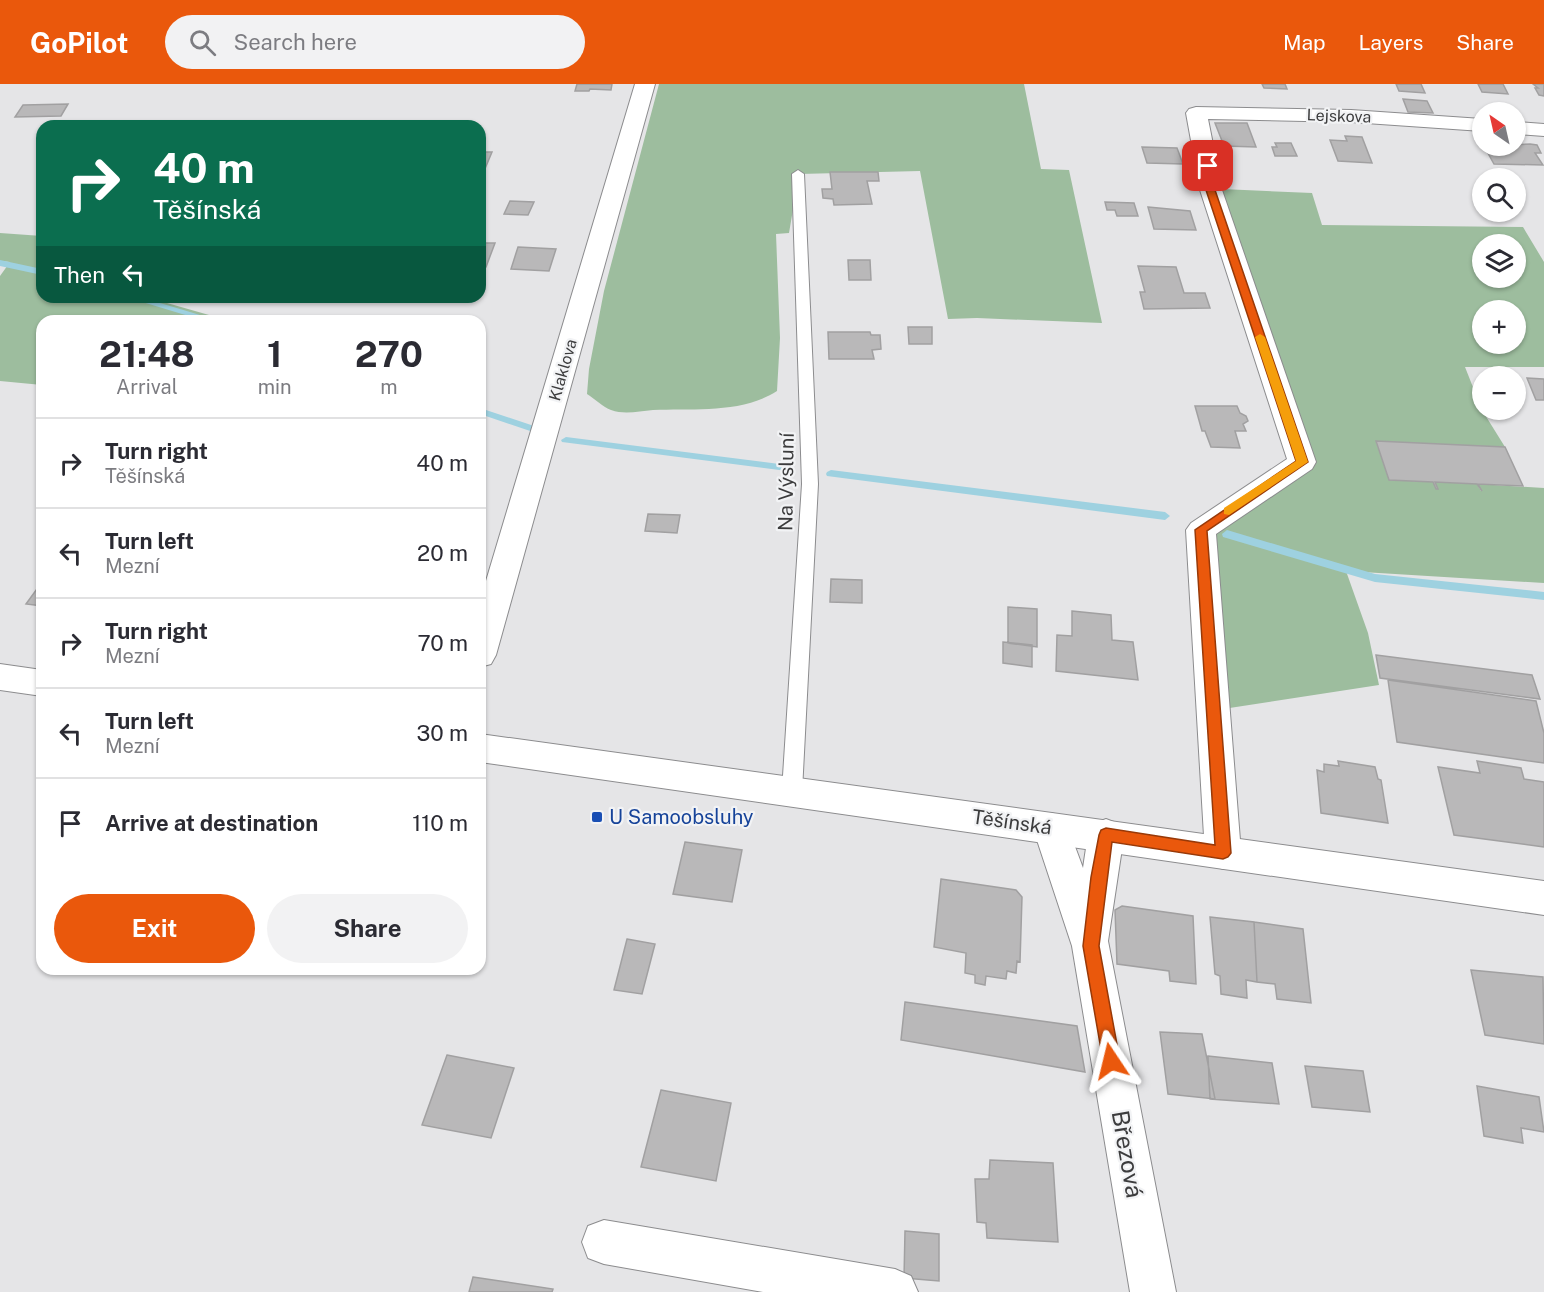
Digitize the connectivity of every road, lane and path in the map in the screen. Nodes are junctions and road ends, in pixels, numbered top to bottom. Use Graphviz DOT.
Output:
graph roads {
  1 [pos="645,84"];
  2 [pos="1472,124"];
  3 [pos="1526,129"];
  4 [pos="1544,130"];
  5 [pos="798,174"];
  6 [pos="486,634"];
  7 [pos="0,677"];
  8 [pos="36,682"];
  9 [pos="486,749"];
  10 [pos="792,791"];
  11 [pos="1051,828"];
  12 [pos="1106,835"];
  13 [pos="1223,853"];
  14 [pos="1544,898"];
  15 [pos="1091,946"];
  16 [pos="604,1242"];
  17 [pos="895,1292"];
  18 [pos="1153,1292"];
  1 -- 6 [label="street, Klaklova"];
  2 -- 13 [label="street, Lejskova"];
  3 -- 4 [label="street"];
  5 -- 10 [label="lane, Na Výsluní"];
  7 -- 8 [label="street"];
  9 -- 10 [label="street, Těšínská"];
  10 -- 11 [label="street, Těšínská"];
  11 -- 12 [label="street, Těšínská"];
  11 -- 15 [label="street, Březová"];
  12 -- 13 [label="street, Těšínská"];
  12 -- 15 [label="street, Březová"];
  13 -- 14 [label="street, Těšínská"];
  15 -- 18 [label="street, Březová"];
  16 -- 17 [label="street"];
}
